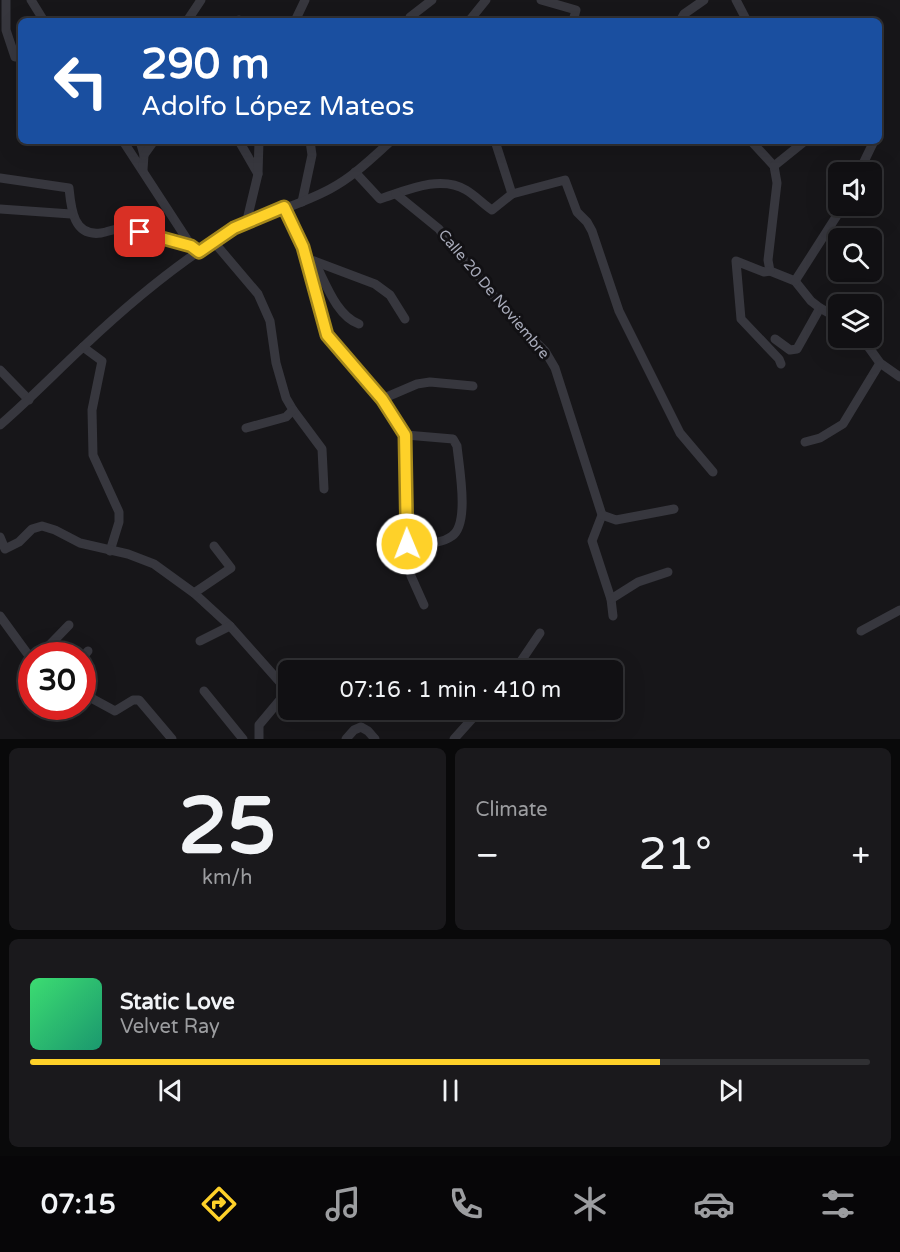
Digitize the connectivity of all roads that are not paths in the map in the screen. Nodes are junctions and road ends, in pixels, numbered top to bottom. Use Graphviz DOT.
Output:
graph roads {
  1 [pos="6,0"];
  2 [pos="31,0"];
  3 [pos="201,0"];
  4 [pos="305,0"];
  5 [pos="432,0"];
  6 [pos="486,0"];
  7 [pos="540,0"];
  8 [pos="704,0"];
  9 [pos="736,0"];
  10 [pos="410,17"];
  11 [pos="43,18"];
  12 [pos="189,18"];
  13 [pos="296,18"];
  14 [pos="472,18"];
  15 [pos="574,18"];
  16 [pos="682,18"];
  17 [pos="745,18"];
  18 [pos="15,57"];
  19 [pos="125,144"];
  20 [pos="141,144"];
  21 [pos="152,144"];
  22 [pos="240,144"];
  23 [pos="259,144"];
  24 [pos="310,144"];
  25 [pos="388,144"];
  26 [pos="496,144"];
  27 [pos="754,144"];
  28 [pos="801,144"];
  29 [pos="873,144"];
  30 [pos="144,155"];
  31 [pos="864,162"];
  32 [pos="774,166"];
  33 [pos="142,170"];
  34 [pos="355,172"];
  35 [pos="258,174"];
  36 [pos="0,178"];
  37 [pos="396,194"];
  38 [pos="512,194"];
  39 [pos="302,202"];
  40 [pos="284,207"];
  41 [pos="0,209"];
  42 [pos="71,214"];
  43 [pos="837,216"];
  44 [pos="246,224"];
  45 [pos="213,241"];
  46 [pos="303,247"];
  47 [pos="195,249"];
  48 [pos="314,261"];
  49 [pos="770,271"];
  50 [pos="795,281"];
  51 [pos="820,308"];
  52 [pos="828,312"];
  53 [pos="405,319"];
  54 [pos="359,324"];
  55 [pos="775,339"];
  56 [pos="83,347"];
  57 [pos="869,348"];
  58 [pos="880,363"];
  59 [pos="781,364"];
  60 [pos="0,370"];
  61 [pos="900,377"];
  62 [pos="473,386"];
  63 [pos="382,399"];
  64 [pos="29,400"];
  65 [pos="293,410"];
  66 [pos="0,426"];
  67 [pos="246,428"];
  68 [pos="405,435"];
  69 [pos="805,442"];
  70 [pos="713,472"];
  71 [pos="324,489"];
  72 [pos="674,509"];
  73 [pos="602,515"];
  74 [pos="0,537"];
  75 [pos="407,544"];
  76 [pos="214,546"];
  77 [pos="110,551"];
  78 [pos="668,572"];
  79 [pos="194,593"];
  80 [pos="611,599"];
  81 [pos="424,605"];
  82 [pos="900,610"];
  83 [pos="613,616"];
  84 [pos="2,618"];
  85 [pos="69,625"];
  86 [pos="230,626"];
  87 [pos="861,631"];
  88 [pos="540,633"];
  89 [pos="200,641"];
  90 [pos="19,642"];
  91 [pos="53,642"];
  92 [pos="522,660"];
  93 [pos="204,691"];
  94 [pos="96,701"];
  95 [pos="471,720"];
  96 [pos="172,739"];
  97 [pos="243,739"];
  98 [pos="259,739"];
  99 [pos="346,739"];
  100 [pos="375,739"];
  101 [pos="454,739"];
  1 -- 18 [label="street"];
  2 -- 11 [label="street"];
  3 -- 12 [label="street"];
  4 -- 13 [label="street"];
  5 -- 10 [label="street"];
  6 -- 14 [label="street"];
  7 -- 15 [label="street"];
  8 -- 16 [label="street"];
  9 -- 17 [label="street"];
  19 -- 33 [label="street"];
  20 -- 30 [label="street"];
  21 -- 30 [label="street"];
  22 -- 35 [label="street"];
  23 -- 35 [label="street"];
  24 -- 39 [label="street"];
  25 -- 34 [label="street"];
  26 -- 38 [label="street"];
  27 -- 32 [label="street"];
  28 -- 32 [label="street"];
  29 -- 31 [label="street"];
  30 -- 33 [label="street"];
  32 -- 49 [label="street"];
  33 -- 47 [label="street"];
  34 -- 37 [label="street, Calle 20 De Noviembre"];
  34 -- 39 [label="street"];
  35 -- 44 [label="street"];
  36 -- 42 [label="street"];
  37 -- 38 [label="street, Calle 20 De Noviembre"];
  37 -- 73 [label="street, Calle 20 De Noviembre"];
  38 -- 70 [label="street, Calle 20 De Noviembre"];
  39 -- 40 [label="street"];
  40 -- 44 [label="street"];
  40 -- 46 [label="street"];
  41 -- 42 [label="street"];
  42 -- 47 [label="street"];
  43 -- 50 [label="street"];
  44 -- 45 [label="street"];
  45 -- 47 [label="street"];
  45 -- 65 [label="street"];
  46 -- 48 [label="street"];
  46 -- 63 [label="street"];
  47 -- 56 [label="street"];
  48 -- 53 [label="street"];
  48 -- 54 [label="street"];
  49 -- 50 [label="street"];
  49 -- 59 [label="street"];
  50 -- 51 [label="street"];
  51 -- 52 [label="street"];
  51 -- 55 [label="street"];
  56 -- 64 [label="street"];
  56 -- 77 [label="street"];
  57 -- 58 [label="street"];
  58 -- 61 [label="street"];
  58 -- 69 [label="street"];
  60 -- 64 [label="street"];
  62 -- 63 [label="street"];
  63 -- 68 [label="street"];
  64 -- 66 [label="street"];
  65 -- 67 [label="street"];
  65 -- 71 [label="street"];
  68 -- 75 [label="street"];
  68 -- 75 [label="street"];
  72 -- 73 [label="street"];
  73 -- 80 [label="street"];
  74 -- 77 [label="street"];
  75 -- 81 [label="street"];
  76 -- 79 [label="street"];
  77 -- 79 [label="street"];
  78 -- 80 [label="street"];
  79 -- 86 [label="street"];
  80 -- 83 [label="street"];
  82 -- 87 [label="street"];
  84 -- 90 [label="street"];
  85 -- 91 [label="street"];
  86 -- 89 [label="street"];
  86 -- 98 [label="street"];
  88 -- 92 [label="street"];
  93 -- 97 [label="street"];
  94 -- 96 [label="street"];
  95 -- 101 [label="street"];
  99 -- 100 [label="street"];
}
